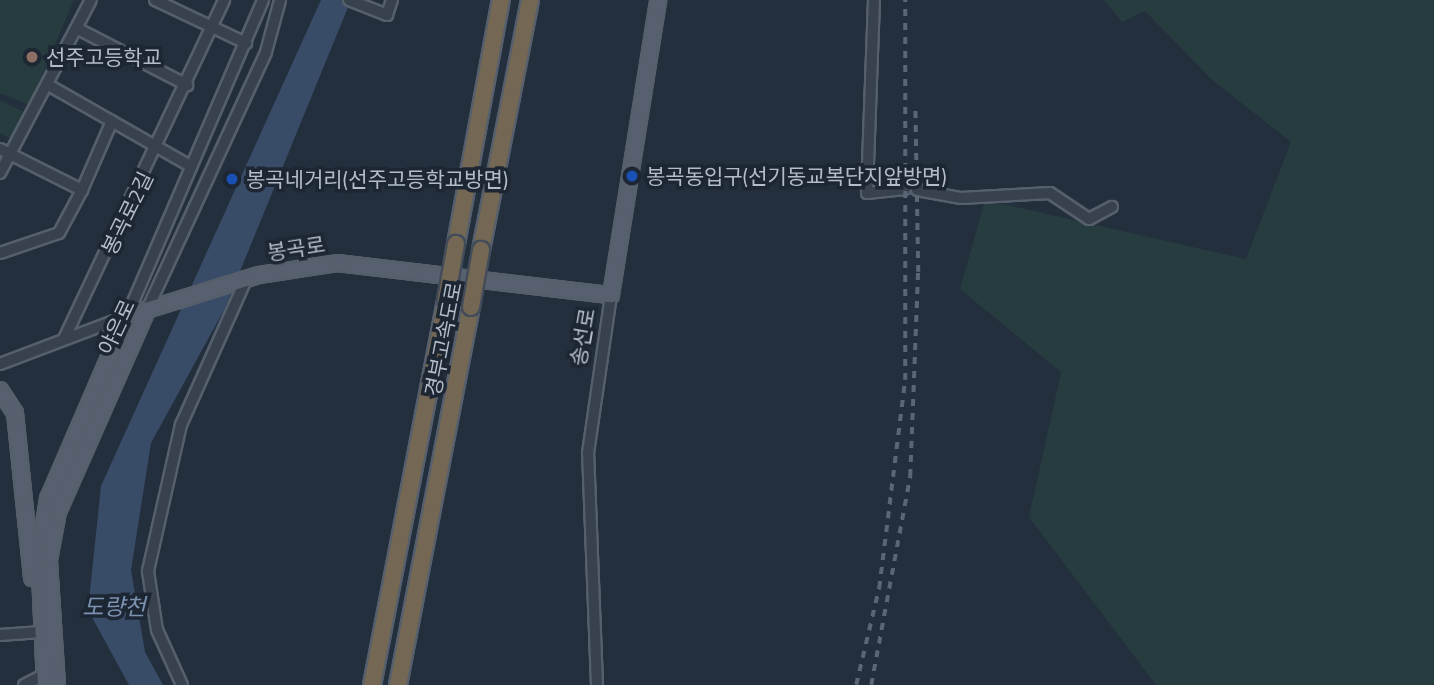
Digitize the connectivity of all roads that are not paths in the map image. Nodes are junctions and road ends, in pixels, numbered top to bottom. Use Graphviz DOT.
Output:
graph roads {
  1 [pos="91,0"];
  2 [pos="155,0"];
  3 [pos="224,0"];
  4 [pos="263,0"];
  5 [pos="280,0"];
  6 [pos="349,0"];
  7 [pos="392,0"];
  8 [pos="501,0"];
  9 [pos="530,0"];
  10 [pos="658,0"];
  11 [pos="874,0"];
  12 [pos="213,27"];
  13 [pos="78,29"];
  14 [pos="246,43"];
  15 [pos="187,85"];
  16 [pos="50,86"];
  17 [pos="112,121"];
  18 [pos="159,148"];
  19 [pos="0,149"];
  20 [pos="12,155"];
  21 [pos="190,166"];
  22 [pos="0,173"];
  23 [pos="82,190"];
  24 [pos="1112,207"];
  25 [pos="0,253"];
  26 [pos="246,279"];
  27 [pos="611,295"];
  28 [pos="147,310"];
  29 [pos="127,316"];
  30 [pos="64,339"];
  31 [pos="0,364"];
  32 [pos="0,390"];
  33 [pos="41,632"];
  34 [pos="0,635"];
  35 [pos="45,680"];
  36 [pos="24,685"];
  37 [pos="57,685"];
  38 [pos="182,685"];
  39 [pos="372,685"];
  40 [pos="398,685"];
  41 [pos="597,685"];
  1 -- 13 [label="street"];
  2 -- 12 [label="street"];
  3 -- 12 [label="street, 봉곡로2길"];
  4 -- 14 [label="street, 야은로"];
  5 -- 28 [label="street, 야은로"];
  6 -- 7 [label="street"];
  8 -- 39 [label="highway, 경부고속도로, bridge"];
  9 -- 40 [label="highway, 경부고속도로, bridge"];
  10 -- 27 [label="main road, 송선로"];
  11 -- 24 [label="street"];
  12 -- 14 [label="street"];
  12 -- 15 [label="street, 봉곡로2길"];
  13 -- 15 [label="street"];
  13 -- 16 [label="street"];
  14 -- 21 [label="street, 야은로"];
  15 -- 18 [label="street, 봉곡로2길"];
  16 -- 17 [label="street"];
  16 -- 20 [label="street"];
  17 -- 18 [label="street"];
  17 -- 23 [label="street"];
  18 -- 21 [label="street"];
  18 -- 30 [label="street, 봉곡로2길"];
  19 -- 20 [label="street"];
  20 -- 22 [label="street"];
  20 -- 23 [label="street"];
  21 -- 29 [label="street, 야은로"];
  23 -- 25 [label="street"];
  26 -- 27 [label="main road, 봉곡로"];
  26 -- 28 [label="main road, 봉곡로"];
  26 -- 38 [label="street"];
  27 -- 41 [label="street, 송선로"];
  28 -- 29 [label="main road, 봉곡로"];
  28 -- 37 [label="main road, 야은로"];
  29 -- 30 [label="street, 봉곡로"];
  29 -- 33 [label="main road, 야은로"];
  30 -- 31 [label="street, 봉곡로"];
  32 -- 33 [label="main road"];
  33 -- 34 [label="street"];
  33 -- 35 [label="main road, 야은로"];
  35 -- 36 [label="street, 야은로"];
}
